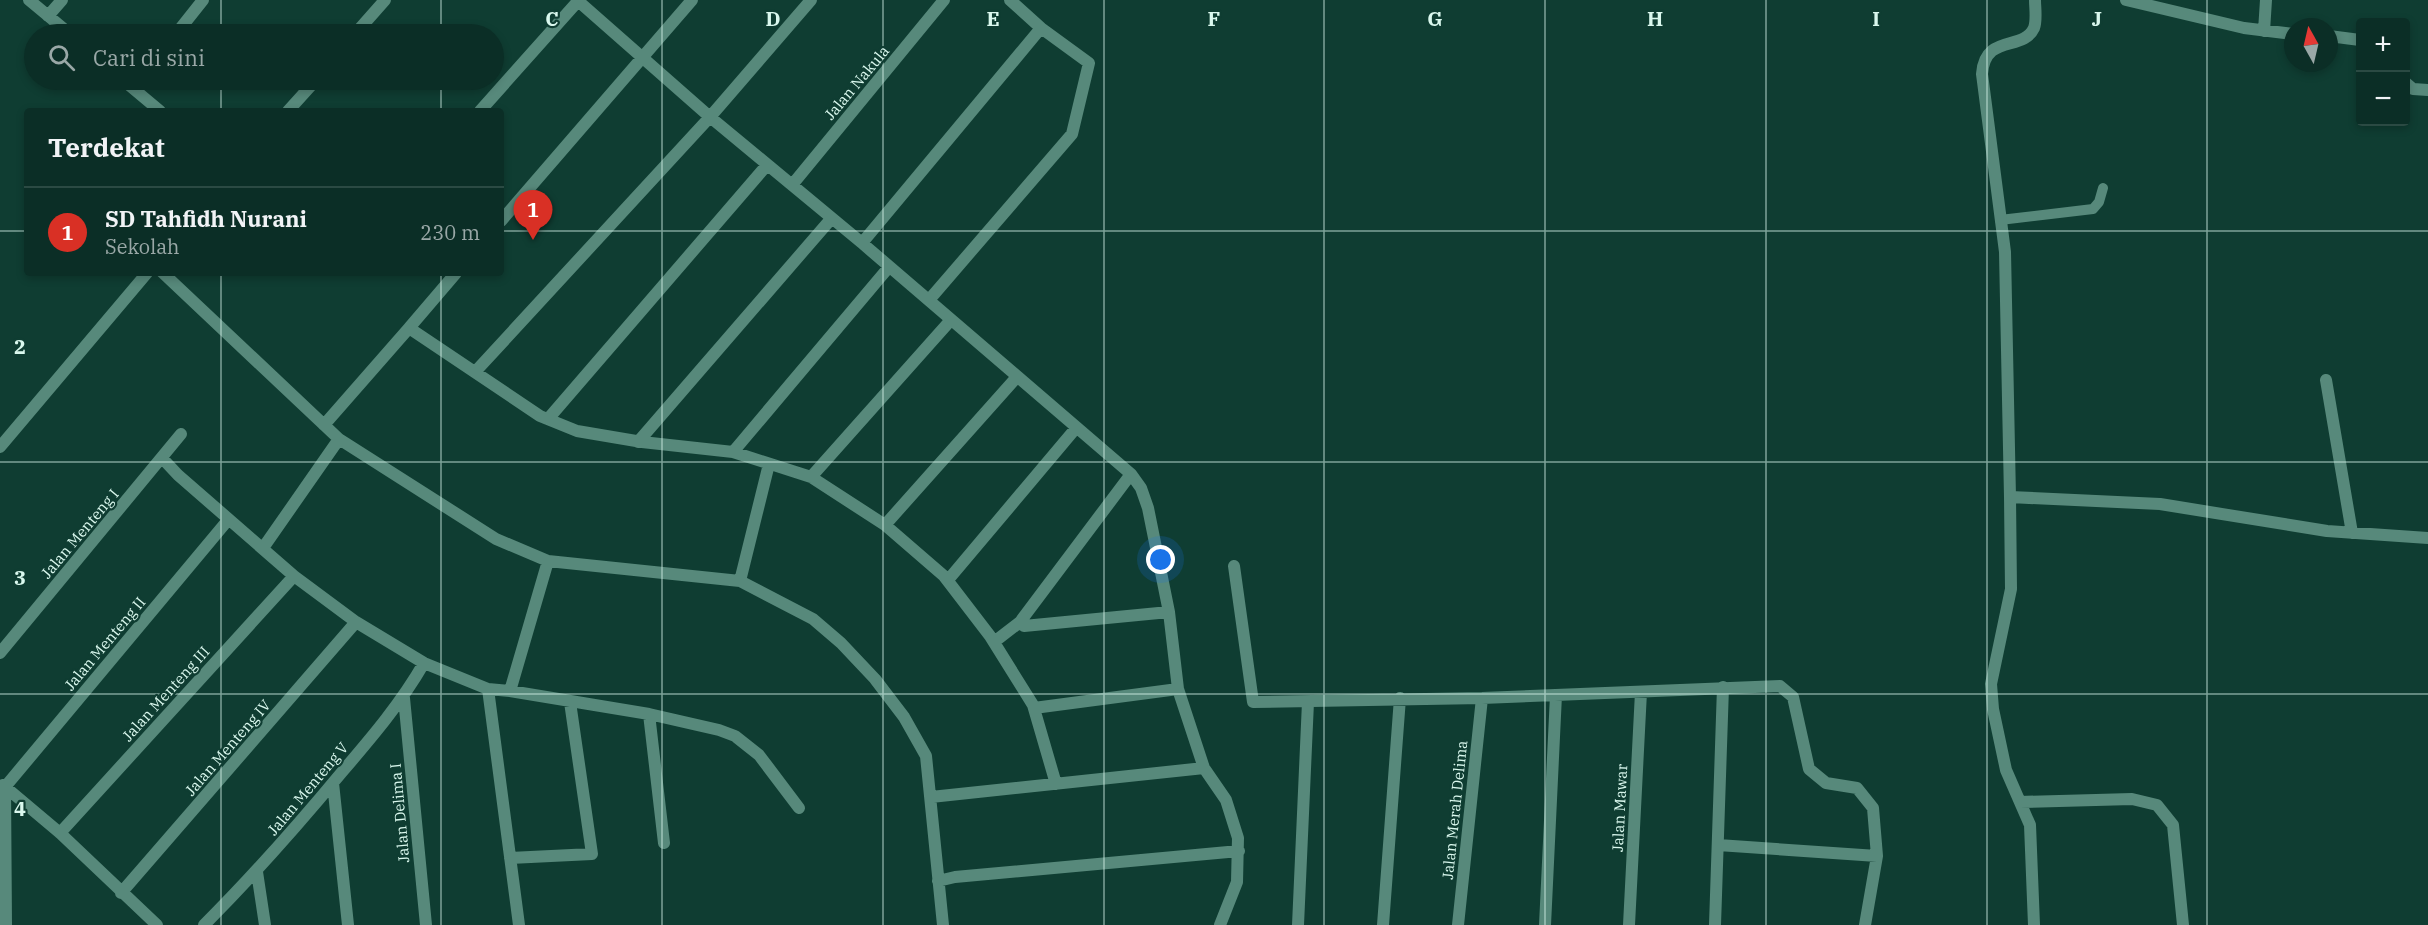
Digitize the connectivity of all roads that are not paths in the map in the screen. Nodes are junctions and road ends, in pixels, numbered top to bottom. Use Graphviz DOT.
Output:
graph roads {
  1 [pos="29,0"];
  2 [pos="62,0"];
  3 [pos="203,0"];
  4 [pos="385,0"];
  5 [pos="578,0"];
  6 [pos="692,0"];
  7 [pos="811,0"];
  8 [pos="945,0"];
  9 [pos="1010,0"];
  10 [pos="2035,0"];
  11 [pos="2126,0"];
  12 [pos="2266,0"];
  13 [pos="48,16"];
  14 [pos="58,24"];
  15 [pos="184,24"];
  16 [pos="364,24"];
  17 [pos="1041,28"];
  18 [pos="2264,31"];
  19 [pos="2284,33"];
  20 [pos="2338,37"];
  21 [pos="2356,39"];
  22 [pos="642,57"];
  23 [pos="504,84"];
  24 [pos="2410,86"];
  25 [pos="140,90"];
  26 [pos="307,90"];
  27 [pos="499,90"];
  28 [pos="2428,90"];
  29 [pos="157,108"];
  30 [pos="291,108"];
  31 [pos="483,108"];
  32 [pos="710,117"];
  33 [pos="767,165"];
  34 [pos="792,185"];
  35 [pos="2103,188"];
  36 [pos="504,218"];
  37 [pos="831,219"];
  38 [pos="2000,220"];
  39 [pos="862,243"];
  40 [pos="889,267"];
  41 [pos="144,276"];
  42 [pos="166,276"];
  43 [pos="453,276"];
  44 [pos="929,300"];
  45 [pos="950,321"];
  46 [pos="409,328"];
  47 [pos="475,372"];
  48 [pos="1016,378"];
  49 [pos="2326,380"];
  50 [pos="548,419"];
  51 [pos="324,425"];
  52 [pos="1076,428"];
  53 [pos="181,434"];
  54 [pos="339,439"];
  55 [pos="638,442"];
  56 [pos="0,447"];
  57 [pos="733,452"];
  58 [pos="163,459"];
  59 [pos="769,464"];
  60 [pos="1131,474"];
  61 [pos="811,477"];
  62 [pos="2010,497"];
  63 [pos="228,519"];
  64 [pos="885,525"];
  65 [pos="2352,533"];
  66 [pos="2428,538"];
  67 [pos="263,548"];
  68 [pos="548,561"];
  69 [pos="1234,566"];
  70 [pos="294,576"];
  71 [pos="948,580"];
  72 [pos="740,581"];
  73 [pos="1168,612"];
  74 [pos="356,622"];
  75 [pos="1020,622"];
  76 [pos="994,642"];
  77 [pos="0,653"];
  78 [pos="424,663"];
  79 [pos="1723,687"];
  80 [pos="488,689"];
  81 [pos="1178,689"];
  82 [pos="510,691"];
  83 [pos="1641,692"];
  84 [pos="1556,695"];
  85 [pos="404,698"];
  86 [pos="1400,698"];
  87 [pos="1482,698"];
  88 [pos="570,702"];
  89 [pos="1308,702"];
  90 [pos="1034,708"];
  91 [pos="649,714"];
  92 [pos="1204,768"];
  93 [pos="333,783"];
  94 [pos="1056,784"];
  95 [pos="3,785"];
  96 [pos="931,797"];
  97 [pos="2020,802"];
  98 [pos="799,808"];
  99 [pos="60,833"];
  100 [pos="664,843"];
  101 [pos="1718,845"];
  102 [pos="1239,851"];
  103 [pos="1877,856"];
  104 [pos="510,858"];
  105 [pos="2,871"];
  106 [pos="257,872"];
  107 [pos="938,881"];
  108 [pos="121,893"];
  109 [pos="6,925"];
  110 [pos="157,925"];
  111 [pos="204,925"];
  112 [pos="265,925"];
  113 [pos="348,925"];
  114 [pos="426,925"];
  115 [pos="519,925"];
  116 [pos="943,925"];
  117 [pos="1220,925"];
  118 [pos="1298,925"];
  119 [pos="1383,925"];
  120 [pos="1458,925"];
  121 [pos="1545,925"];
  122 [pos="1629,925"];
  123 [pos="1715,925"];
  124 [pos="1864,925"];
  125 [pos="2034,925"];
  126 [pos="2183,925"];
  1 -- 13 [label="street"];
  2 -- 13 [label="street"];
  3 -- 15 [label="street"];
  4 -- 16 [label="street"];
  5 -- 22 [label="street"];
  5 -- 23 [label="street"];
  6 -- 22 [label="street"];
  7 -- 32 [label="street"];
  8 -- 34 [label="street, Jalan Nakula"];
  9 -- 17 [label="street"];
  10 -- 38 [label="street"];
  11 -- 18 [label="street"];
  12 -- 18 [label="street"];
  13 -- 14 [label="street"];
  17 -- 39 [label="street"];
  17 -- 44 [label="street"];
  18 -- 19 [label="street"];
  20 -- 21 [label="street"];
  22 -- 32 [label="street"];
  22 -- 36 [label="street"];
  24 -- 28 [label="street"];
  25 -- 29 [label="street"];
  26 -- 30 [label="street"];
  27 -- 31 [label="street"];
  32 -- 33 [label="street"];
  32 -- 47 [label="street"];
  33 -- 34 [label="street"];
  33 -- 50 [label="street"];
  34 -- 37 [label="street"];
  35 -- 38 [label="lane"];
  37 -- 39 [label="street"];
  37 -- 55 [label="street"];
  38 -- 62 [label="street"];
  39 -- 40 [label="street"];
  40 -- 44 [label="street"];
  40 -- 57 [label="street"];
  41 -- 56 [label="street"];
  42 -- 51 [label="street"];
  43 -- 46 [label="street"];
  44 -- 45 [label="street"];
  45 -- 48 [label="street"];
  45 -- 61 [label="street"];
  46 -- 47 [label="street"];
  46 -- 51 [label="street"];
  47 -- 50 [label="street"];
  48 -- 52 [label="street"];
  48 -- 64 [label="street"];
  49 -- 65 [label="street"];
  50 -- 55 [label="street"];
  51 -- 54 [label="street"];
  52 -- 60 [label="street"];
  52 -- 71 [label="street"];
  53 -- 58 [label="street, Jalan Menteng I"];
  54 -- 67 [label="street"];
  54 -- 68 [label="street"];
  55 -- 57 [label="street"];
  57 -- 59 [label="street"];
  58 -- 63 [label="street"];
  58 -- 77 [label="street, Jalan Menteng I"];
  59 -- 61 [label="street"];
  59 -- 72 [label="street"];
  60 -- 73 [label="street"];
  60 -- 75 [label="street"];
  61 -- 64 [label="street"];
  62 -- 65 [label="street"];
  62 -- 97 [label="street"];
  63 -- 67 [label="street"];
  63 -- 95 [label="street, Jalan Menteng II"];
  64 -- 71 [label="street"];
  65 -- 66 [label="street"];
  67 -- 70 [label="street"];
  68 -- 72 [label="street"];
  68 -- 82 [label="street"];
  69 -- 89 [label="street"];
  70 -- 74 [label="street"];
  70 -- 99 [label="street, Jalan Menteng III"];
  71 -- 76 [label="street"];
  72 -- 96 [label="street"];
  73 -- 75 [label="street"];
  73 -- 81 [label="street"];
  74 -- 78 [label="street"];
  74 -- 108 [label="street, Jalan Menteng IV"];
  75 -- 76 [label="street"];
  76 -- 90 [label="street"];
  78 -- 80 [label="street"];
  78 -- 85 [label="street, Jalan Menteng V"];
  79 -- 83 [label="street"];
  79 -- 101 [label="street"];
  79 -- 103 [label="street"];
  80 -- 82 [label="street"];
  80 -- 104 [label="street"];
  81 -- 90 [label="street"];
  81 -- 92 [label="street"];
  82 -- 88 [label="street"];
  83 -- 84 [label="street"];
  83 -- 122 [label="street, Jalan Mawar"];
  84 -- 87 [label="street"];
  84 -- 121 [label="street"];
  85 -- 93 [label="street, Jalan Menteng V"];
  85 -- 114 [label="street, Jalan Delima I"];
  86 -- 87 [label="street"];
  86 -- 89 [label="street"];
  86 -- 119 [label="street"];
  87 -- 120 [label="street, Jalan Merah Delima"];
  88 -- 91 [label="street"];
  88 -- 104 [label="street"];
  89 -- 118 [label="street"];
  90 -- 94 [label="street"];
  91 -- 98 [label="street"];
  91 -- 100 [label="street"];
  92 -- 94 [label="street"];
  92 -- 102 [label="street"];
  93 -- 106 [label="street, Jalan Menteng V"];
  93 -- 113 [label="street"];
  94 -- 96 [label="street"];
  95 -- 99 [label="street"];
  95 -- 105 [label="street"];
  96 -- 107 [label="street"];
  97 -- 125 [label="street"];
  97 -- 126 [label="street"];
  99 -- 108 [label="street"];
  101 -- 103 [label="street"];
  101 -- 123 [label="street"];
  102 -- 107 [label="street"];
  102 -- 117 [label="street"];
  103 -- 124 [label="street"];
  104 -- 115 [label="street"];
  105 -- 109 [label="street"];
  106 -- 111 [label="street, Jalan Menteng V"];
  106 -- 112 [label="street"];
  107 -- 116 [label="street"];
  108 -- 110 [label="street"];
}
